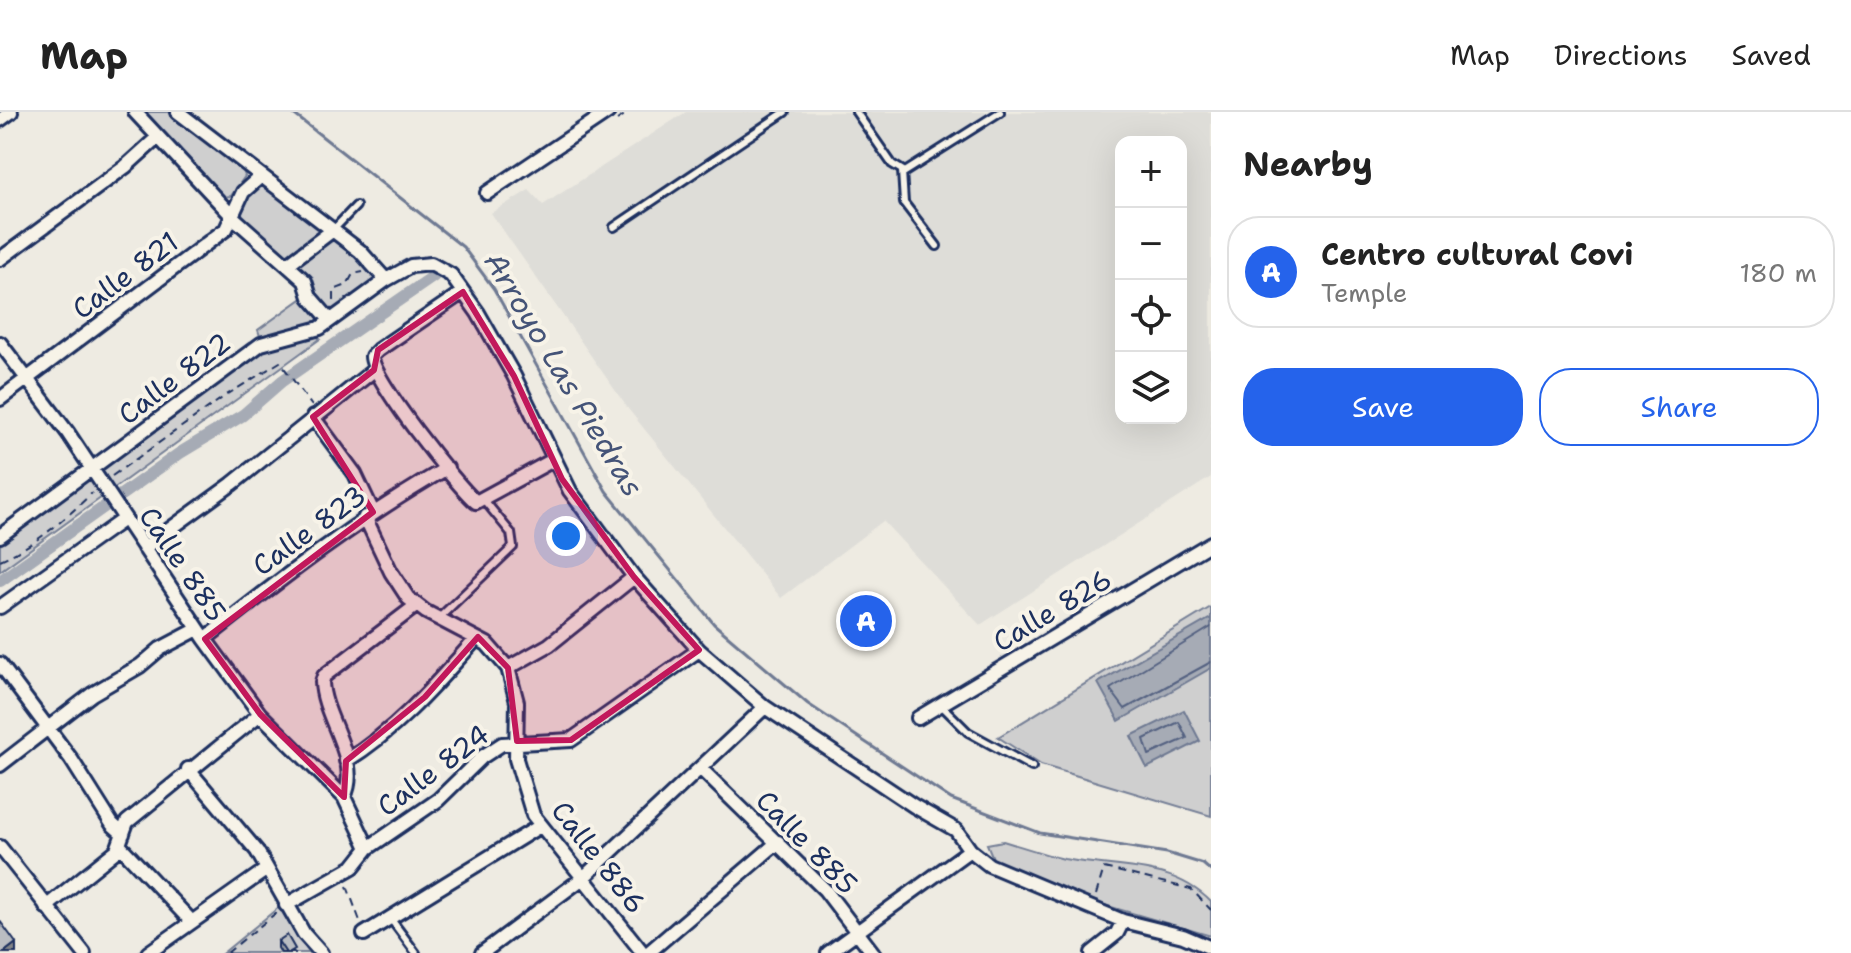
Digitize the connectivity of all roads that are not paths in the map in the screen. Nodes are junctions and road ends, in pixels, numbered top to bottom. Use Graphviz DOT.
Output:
graph roads {
  1 [pos="11,112"];
  2 [pos="136,112"];
  3 [pos="178,112"];
  4 [pos="608,112"];
  5 [pos="785,112"];
  6 [pos="856,112"];
  7 [pos="983,112"];
  8 [pos="1000,112"];
  9 [pos="0,120"];
  10 [pos="988,120"];
  11 [pos="157,138"];
  12 [pos="902,171"];
  13 [pos="261,176"];
  14 [pos="487,193"];
  15 [pos="356,206"];
  16 [pos="234,218"];
  17 [pos="614,227"];
  18 [pos="333,230"];
  19 [pos="937,246"];
  20 [pos="0,259"];
  21 [pos="288,264"];
  22 [pos="386,280"];
  23 [pos="463,292"];
  24 [pos="332,315"];
  25 [pos="0,343"];
  26 [pos="374,370"];
  27 [pos="27,380"];
  28 [pos="0,399"];
  29 [pos="315,415"];
  30 [pos="553,460"];
  31 [pos="447,468"];
  32 [pos="90,470"];
  33 [pos="484,500"];
  34 [pos="121,515"];
  35 [pos="369,515"];
  36 [pos="0,536"];
  37 [pos="144,548"];
  38 [pos="1209,548"];
  39 [pos="634,577"];
  40 [pos="417,605"];
  41 [pos="0,607"];
  42 [pos="438,618"];
  43 [pos="201,634"];
  44 [pos="476,639"];
  45 [pos="699,650"];
  46 [pos="0,664"];
  47 [pos="508,668"];
  48 [pos="941,705"];
  49 [pos="765,707"];
  50 [pos="260,714"];
  51 [pos="918,718"];
  52 [pos="48,726"];
  53 [pos="517,741"];
  54 [pos="346,761"];
  55 [pos="0,765"];
  56 [pos="1032,767"];
  57 [pos="188,769"];
  58 [pos="701,769"];
  59 [pos="344,797"];
  60 [pos="540,826"];
  61 [pos="121,840"];
  62 [pos="778,842"];
  63 [pos="0,847"];
  64 [pos="368,848"];
  65 [pos="970,850"];
  66 [pos="267,869"];
  67 [pos="583,878"];
  68 [pos="286,905"];
  69 [pos="46,907"];
  70 [pos="390,918"];
  71 [pos="1123,921"];
  72 [pos="192,922"];
  73 [pos="857,932"];
  74 [pos="364,934"];
  75 [pos="1211,948"];
  76 [pos="84,953"];
  77 [pos="148,953"];
  78 [pos="321,953"];
  79 [pos="416,953"];
  80 [pos="482,953"];
  81 [pos="646,953"];
  82 [pos="828,953"];
  83 [pos="873,953"];
  84 [pos="1092,953"];
  1 -- 9 [label="street"];
  2 -- 11 [label="street"];
  3 -- 13 [label="street"];
  4 -- 14 [label="street"];
  5 -- 17 [label="lane"];
  6 -- 12 [label="lane"];
  7 -- 10 [label="lane"];
  8 -- 10 [label="lane"];
  10 -- 12 [label="lane"];
  11 -- 16 [label="street"];
  11 -- 20 [label="street"];
  12 -- 19 [label="lane"];
  13 -- 16 [label="street, Calle 821"];
  13 -- 18 [label="street"];
  15 -- 18 [label="lane"];
  16 -- 21 [label="street"];
  16 -- 27 [label="street, Calle 821"];
  18 -- 21 [label="street"];
  18 -- 22 [label="street"];
  21 -- 24 [label="street"];
  22 -- 23 [label="street, Calle 822"];
  22 -- 24 [label="street, Calle 822"];
  23 -- 26 [label="street"];
  23 -- 30 [label="street"];
  24 -- 32 [label="street, Calle 822"];
  25 -- 27 [label="street, Calle 885"];
  26 -- 29 [label="street"];
  26 -- 31 [label="street"];
  27 -- 28 [label="street, Calle 821"];
  27 -- 32 [label="street, Calle 885"];
  29 -- 35 [label="street"];
  29 -- 37 [label="street"];
  30 -- 33 [label="street"];
  30 -- 39 [label="street"];
  31 -- 33 [label="street"];
  31 -- 35 [label="street, Calle 823"];
  32 -- 34 [label="street, Calle 885"];
  32 -- 36 [label="street, Calle 822"];
  33 -- 42 [label="lane"];
  34 -- 37 [label="street, Calle 885"];
  34 -- 41 [label="street"];
  35 -- 40 [label="street"];
  35 -- 43 [label="street, Calle 823"];
  37 -- 43 [label="street, Calle 885"];
  38 -- 48 [label="street, Calle 826"];
  39 -- 45 [label="street"];
  39 -- 47 [label="street"];
  40 -- 42 [label="street"];
  40 -- 54 [label="street"];
  42 -- 44 [label="street"];
  43 -- 50 [label="street, Calle 885"];
  43 -- 52 [label="street, Calle 823"];
  44 -- 47 [label="street"];
  44 -- 54 [label="street"];
  45 -- 49 [label="street"];
  45 -- 53 [label="street, Calle 824"];
  46 -- 52 [label="street"];
  47 -- 53 [label="street, Calle 886"];
  48 -- 51 [label="street, Calle 826"];
  48 -- 56 [label="lane"];
  49 -- 58 [label="street"];
  49 -- 65 [label="street"];
  50 -- 57 [label="street"];
  50 -- 59 [label="street, Calle 885"];
  52 -- 55 [label="street, Calle 823"];
  52 -- 61 [label="street"];
  53 -- 60 [label="street, Calle 886"];
  53 -- 64 [label="street, Calle 824"];
  54 -- 59 [label="street"];
  57 -- 61 [label="street"];
  57 -- 66 [label="street"];
  58 -- 62 [label="street, Calle 885"];
  58 -- 67 [label="street"];
  59 -- 64 [label="street"];
  60 -- 67 [label="street, Calle 886"];
  60 -- 70 [label="street"];
  61 -- 69 [label="street"];
  61 -- 72 [label="street"];
  62 -- 73 [label="street, Calle 885"];
  62 -- 81 [label="street"];
  63 -- 69 [label="street"];
  64 -- 68 [label="street, Calle 824"];
  65 -- 71 [label="street"];
  65 -- 73 [label="street"];
  66 -- 68 [label="street"];
  66 -- 72 [label="street"];
  67 -- 80 [label="street"];
  67 -- 81 [label="street, Calle 886"];
  68 -- 78 [label="street"];
  69 -- 76 [label="street"];
  70 -- 74 [label="street"];
  70 -- 79 [label="lane"];
  71 -- 75 [label="street"];
  71 -- 84 [label="street"];
  72 -- 77 [label="street"];
  73 -- 82 [label="street"];
  73 -- 83 [label="street, Calle 885"];
}
